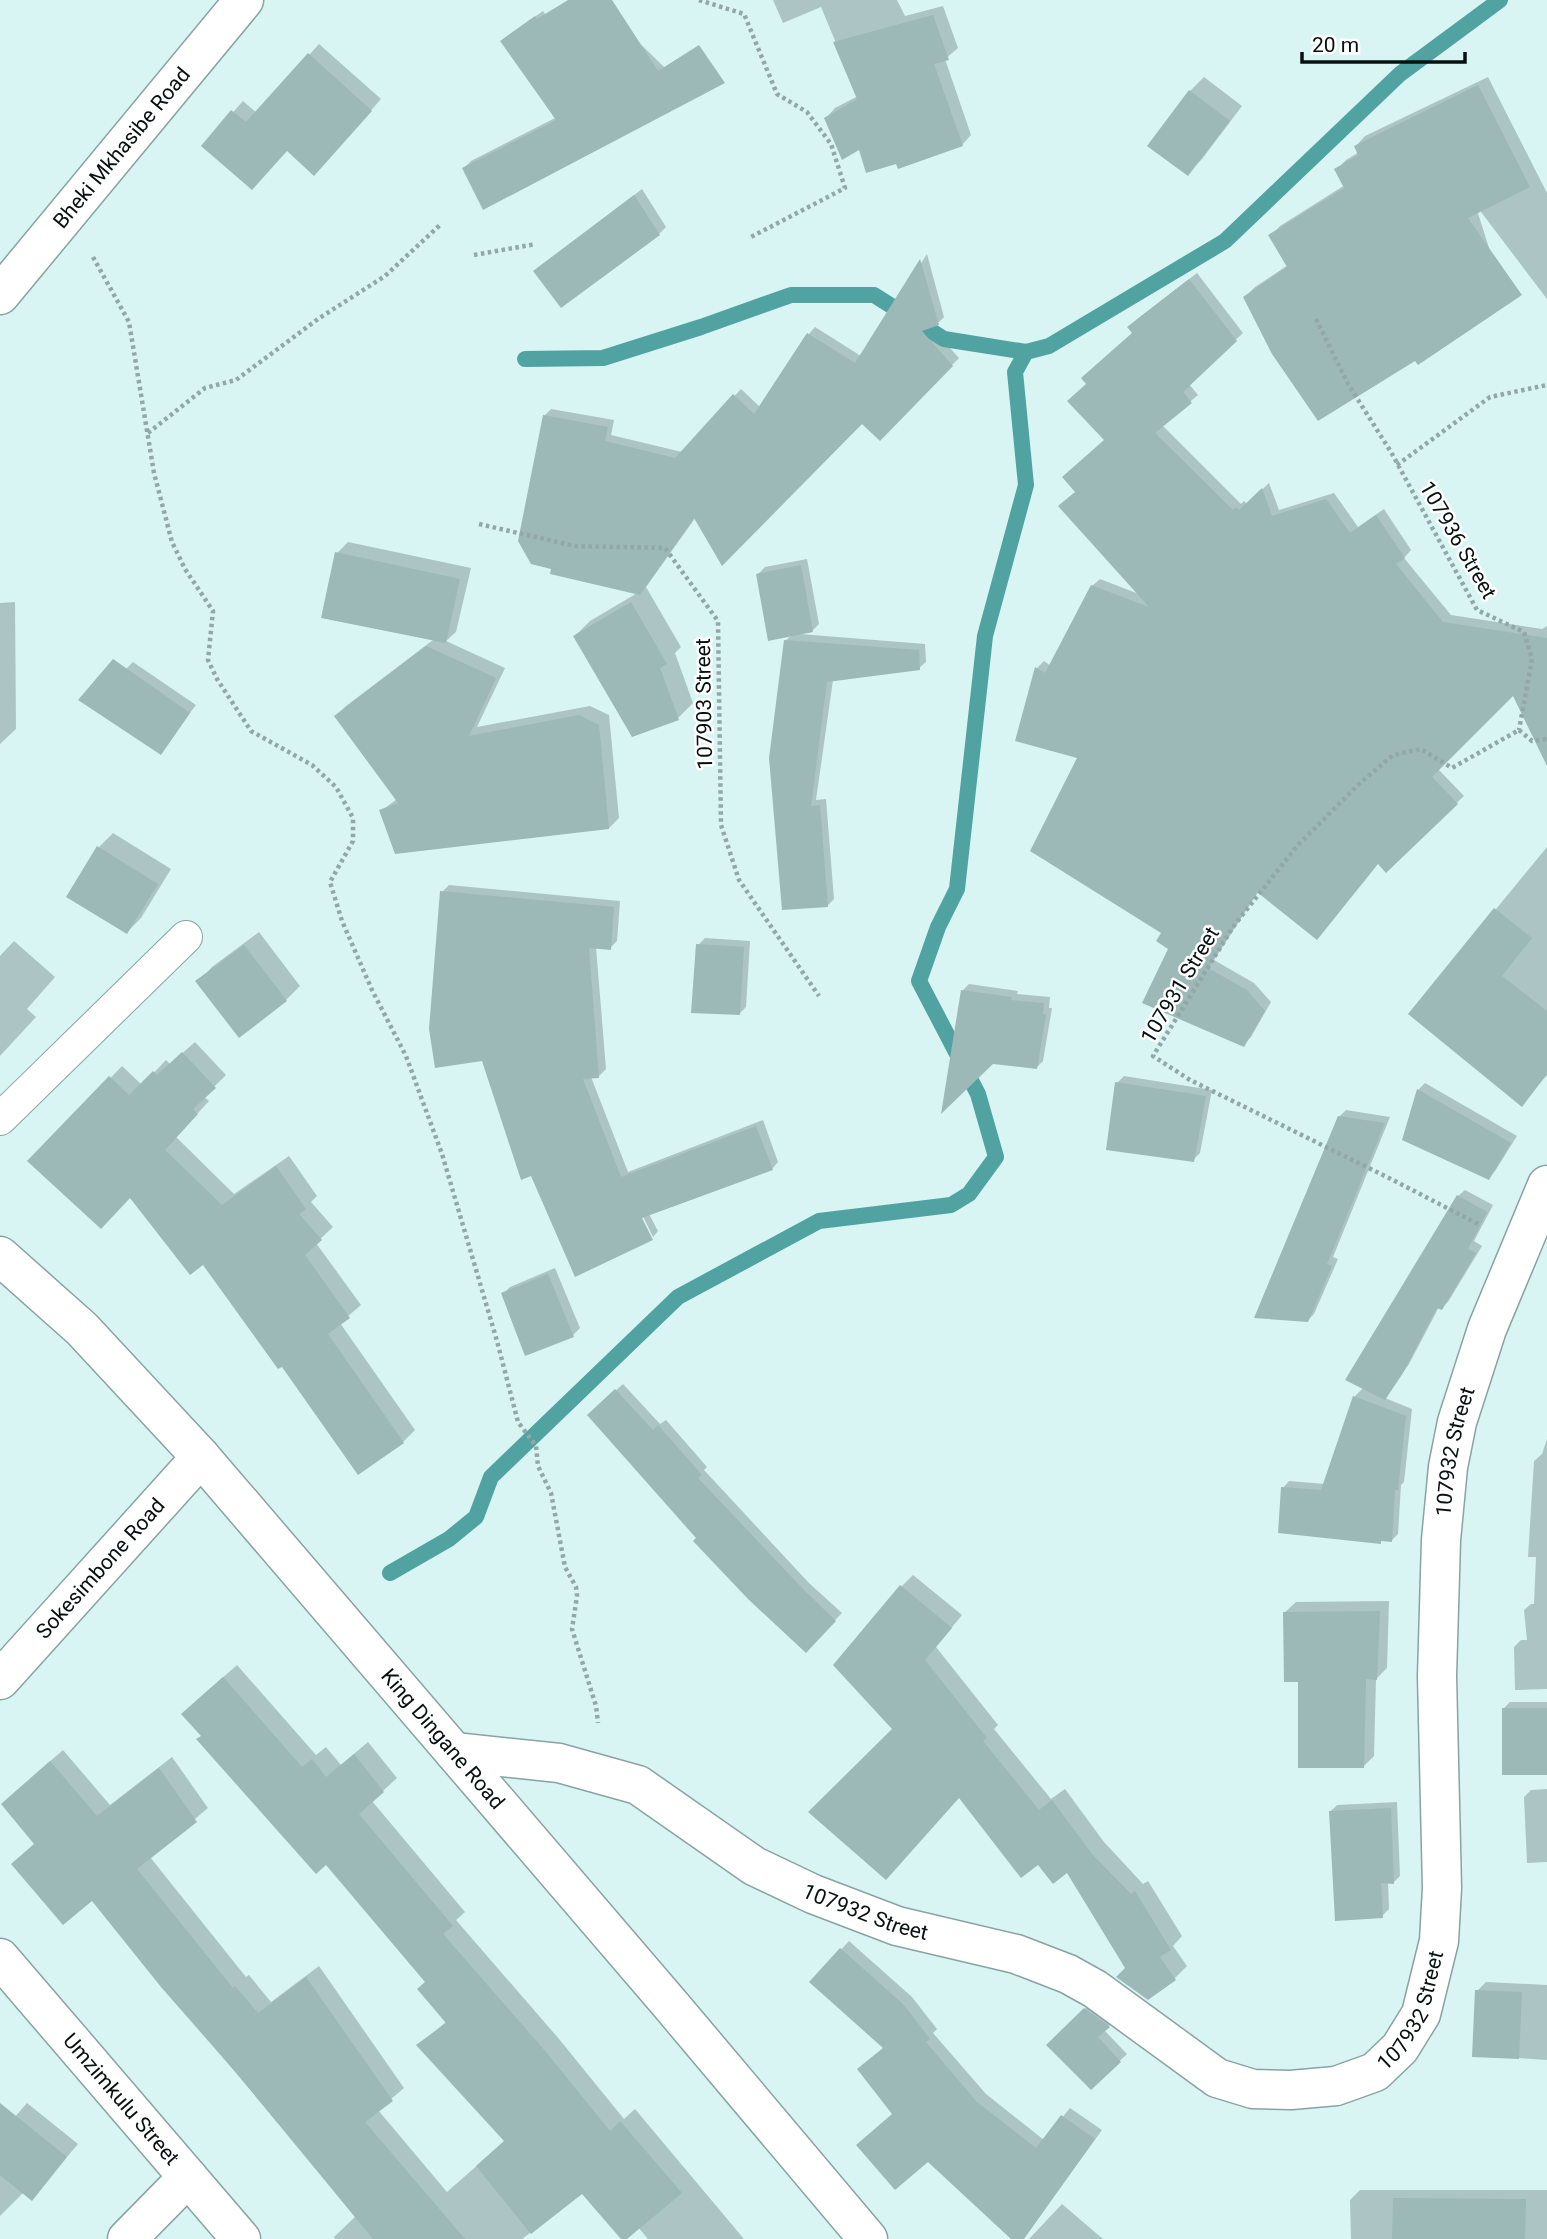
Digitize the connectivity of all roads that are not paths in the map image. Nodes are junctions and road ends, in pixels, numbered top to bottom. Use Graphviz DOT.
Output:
graph roads {
  1 [pos="244,0"];
  2 [pos="0,295"];
  3 [pos="186,937"];
  4 [pos="0,1119"];
  5 [pos="1547,1185"];
  6 [pos="0,1256"];
  7 [pos="201,1457"];
  8 [pos="0,1680"];
  9 [pos="454,1752"];
  10 [pos="0,1958"];
  11 [pos="188,2177"];
  12 [pos="127,2239"];
  13 [pos="241,2239"];
  14 [pos="868,2239"];
  1 -- 2 [label="street, Bheki Mkhasibe Road"];
  3 -- 4 [label="lane"];
  5 -- 9 [label="street, 107932 Street"];
  6 -- 7 [label="street, King Dingane Road"];
  7 -- 8 [label="street, Sokesimbone Road"];
  7 -- 9 [label="street, King Dingane Road"];
  9 -- 14 [label="street, King Dingane Road"];
  10 -- 11 [label="street, Umzimkulu Street"];
  11 -- 12 [label="street"];
  11 -- 13 [label="street, Umzimkulu Street"];
}
